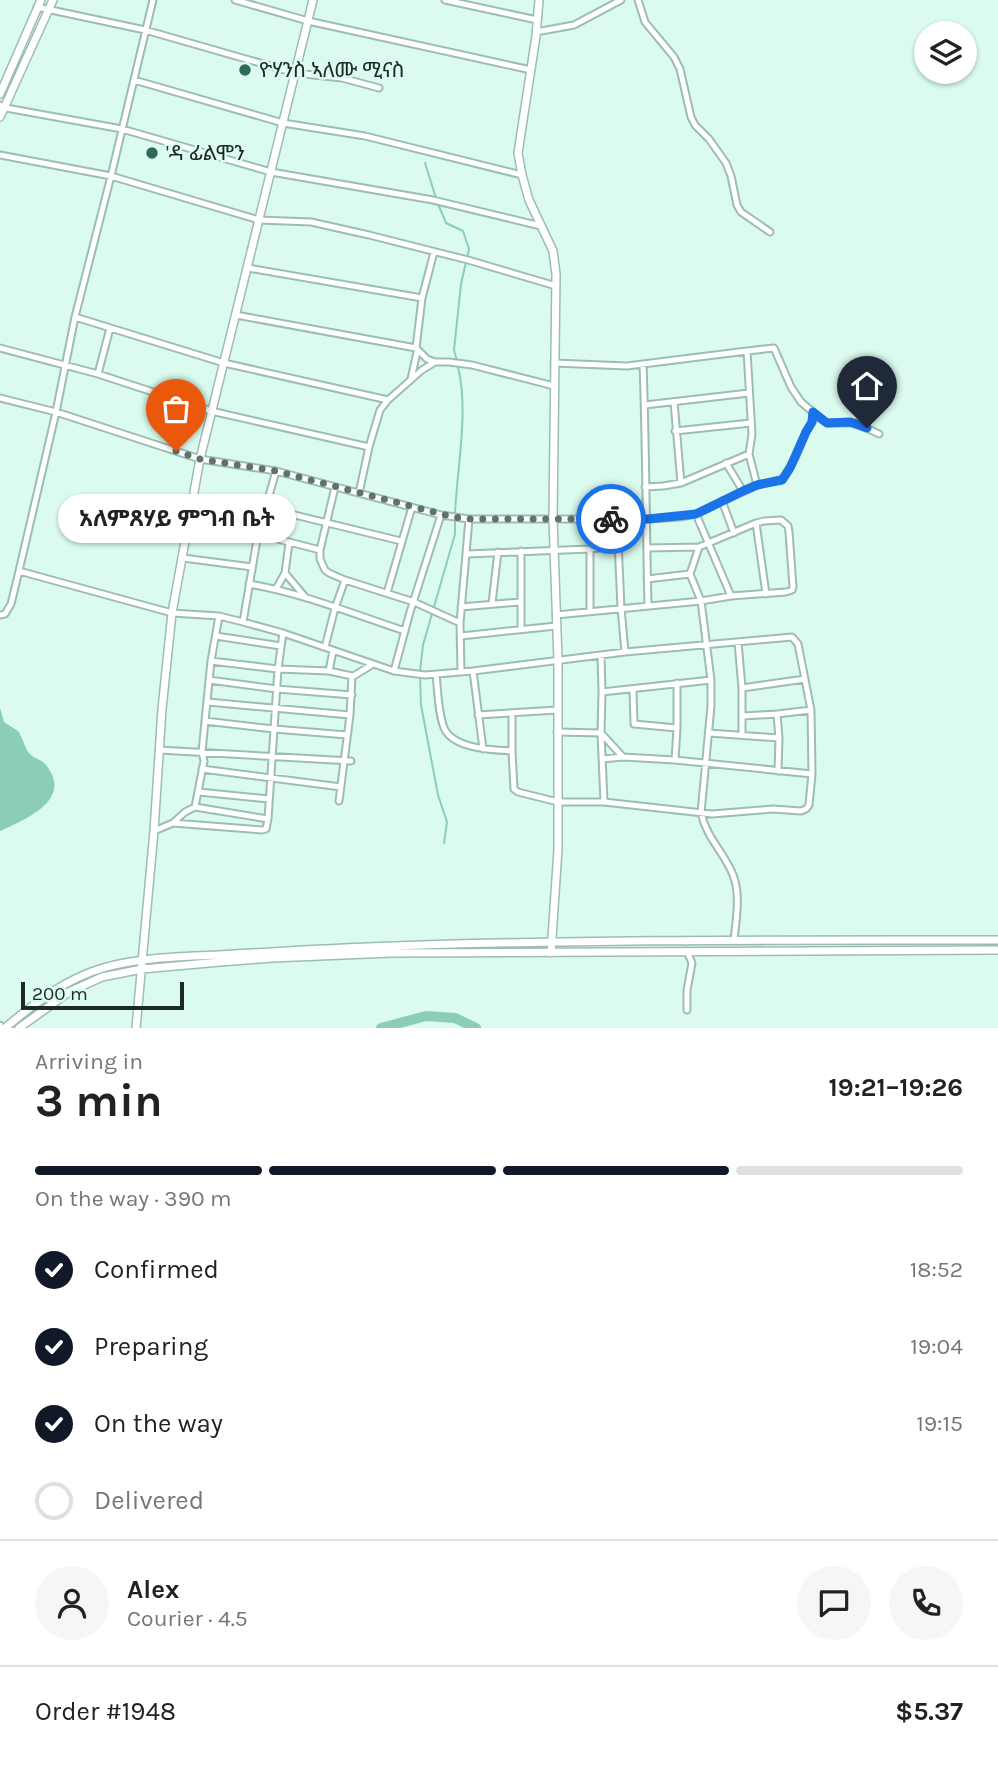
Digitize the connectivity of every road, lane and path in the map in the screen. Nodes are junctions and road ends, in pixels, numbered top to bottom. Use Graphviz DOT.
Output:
graph roads {
  1 [pos="53,0"];
  2 [pos="153,0"];
  3 [pos="235,0"];
  4 [pos="313,0"];
  5 [pos="445,0"];
  6 [pos="539,0"];
  7 [pos="621,0"];
  8 [pos="638,0"];
  9 [pos="39,4"];
  10 [pos="49,9"];
  11 [pos="537,20"];
  12 [pos="308,21"];
  13 [pos="145,30"];
  14 [pos="536,32"];
  15 [pos="531,70"];
  16 [pos="295,73"];
  17 [pos="134,80"];
  18 [pos="379,88"];
  19 [pos="0,94"];
  20 [pos="3,106"];
  21 [pos="0,117"];
  22 [pos="283,123"];
  23 [pos="122,129"];
  24 [pos="0,155"];
  25 [pos="271,172"];
  26 [pos="522,175"];
  27 [pos="111,176"];
  28 [pos="259,220"];
  29 [pos="541,226"];
  30 [pos="770,232"];
  31 [pos="433,252"];
  32 [pos="248,268"];
  33 [pos="556,286"];
  34 [pos="422,298"];
  35 [pos="236,315"];
  36 [pos="75,317"];
  37 [pos="110,328"];
  38 [pos="0,348"];
  39 [pos="417,350"];
  40 [pos="747,351"];
  41 [pos="435,362"];
  42 [pos="224,363"];
  43 [pos="554,363"];
  44 [pos="643,364"];
  45 [pos="65,366"];
  46 [pos="98,374"];
  47 [pos="411,379"];
  48 [pos="554,386"];
  49 [pos="748,393"];
  50 [pos="0,398"];
  51 [pos="388,400"];
  52 [pos="674,402"];
  53 [pos="645,405"];
  54 [pos="212,411"];
  55 [pos="56,412"];
  56 [pos="813,412"];
  57 [pos="751,423"];
  58 [pos="675,431"];
  59 [pos="879,434"];
  60 [pos="369,447"];
  61 [pos="749,454"];
  62 [pos="200,459"];
  63 [pos="726,463"];
  64 [pos="276,471"];
  65 [pos="681,484"];
  66 [pos="757,485"];
  67 [pos="645,486"];
  68 [pos="335,487"];
  69 [pos="743,491"];
  70 [pos="359,493"];
  71 [pos="722,501"];
  72 [pos="412,507"];
  73 [pos="265,508"];
  74 [pos="441,514"];
  75 [pos="696,514"];
  76 [pos="190,517"];
  77 [pos="470,519"];
  78 [pos="553,519"];
  79 [pos="617,519"];
  80 [pos="648,519"];
  81 [pos="327,522"];
  82 [pos="756,523"];
  83 [pos="261,525"];
  84 [pos="734,533"];
  85 [pos="258,534"];
  86 [pos="401,541"];
  87 [pos="289,543"];
  88 [pos="709,544"];
  89 [pos="619,546"];
  90 [pos="699,547"];
  91 [pos="647,548"];
  92 [pos="590,549"];
  93 [pos="320,550"];
  94 [pos="555,550"];
  95 [pos="522,551"];
  96 [pos="498,552"];
  97 [pos="467,554"];
  98 [pos="183,558"];
  99 [pos="252,567"];
  100 [pos="19,571"];
  101 [pos="285,573"];
  102 [pos="690,574"];
  103 [pos="647,579"];
  104 [pos="345,580"];
  105 [pos="249,584"];
  106 [pos="276,589"];
  107 [pos="387,593"];
  108 [pos="766,594"];
  109 [pos="731,596"];
  110 [pos="306,598"];
  111 [pos="701,601"];
  112 [pos="414,602"];
  113 [pos="520,602"];
  114 [pos="492,603"];
  115 [pos="648,605"];
  116 [pos="461,607"];
  117 [pos="335,608"];
  118 [pos="621,608"];
  119 [pos="590,611"];
  120 [pos="172,613"];
  121 [pos="0,615"];
  122 [pos="556,615"];
  123 [pos="219,616"];
  124 [pos="243,622"];
  125 [pos="460,622"];
  126 [pos="556,626"];
  127 [pos="521,629"];
  128 [pos="405,631"];
  129 [pos="283,633"];
  130 [pos="216,636"];
  131 [pos="461,636"];
  132 [pos="738,642"];
  133 [pos="281,646"];
  134 [pos="706,646"];
  135 [pos="325,647"];
  136 [pos="333,651"];
  137 [pos="625,652"];
  138 [pos="601,655"];
  139 [pos="558,660"];
  140 [pos="211,661"];
  141 [pos="373,664"];
  142 [pos="278,669"];
  143 [pos="329,671"];
  144 [pos="394,671"];
  145 [pos="473,671"];
  146 [pos="461,673"];
  147 [pos="436,675"];
  148 [pos="352,677"];
  149 [pos="805,679"];
  150 [pos="209,680"];
  151 [pos="711,680"];
  152 [pos="677,683"];
  153 [pos="742,688"];
  154 [pos="277,689"];
  155 [pos="633,689"];
  156 [pos="602,692"];
  157 [pos="352,695"];
  158 [pos="208,702"];
  159 [pos="276,708"];
  160 [pos="557,710"];
  161 [pos="811,710"];
  162 [pos="512,713"];
  163 [pos="776,714"];
  164 [pos="350,715"];
  165 [pos="478,715"];
  166 [pos="743,716"];
  167 [pos="205,721"];
  168 [pos="677,727"];
  169 [pos="274,729"];
  170 [pos="558,732"];
  171 [pos="601,733"];
  172 [pos="709,733"];
  173 [pos="742,734"];
  174 [pos="347,735"];
  175 [pos="779,738"];
  176 [pos="483,749"];
  177 [pos="159,750"];
  178 [pos="512,751"];
  179 [pos="202,752"];
  180 [pos="272,756"];
  181 [pos="623,757"];
  182 [pos="602,759"];
  183 [pos="344,760"];
  184 [pos="675,760"];
  185 [pos="351,761"];
  186 [pos="705,762"];
  187 [pos="202,769"];
  188 [pos="778,771"];
  189 [pos="812,774"];
  190 [pos="271,779"];
  191 [pos="341,787"];
  192 [pos="199,792"];
  193 [pos="269,799"];
  194 [pos="339,801"];
  195 [pos="558,802"];
  196 [pos="604,802"];
  197 [pos="195,807"];
  198 [pos="701,813"];
  199 [pos="268,819"];
  200 [pos="173,823"];
  201 [pos="154,831"];
  202 [pos="734,940"];
  203 [pos="998,940"];
  204 [pos="552,942"];
  205 [pos="374,950"];
  206 [pos="998,950"];
  207 [pos="687,951"];
  208 [pos="551,953"];
  209 [pos="143,959"];
  210 [pos="142,969"];
  211 [pos="687,1010"];
  212 [pos="2,1027"];
  213 [pos="19,1028"];
  214 [pos="136,1028"];
  1 -- 10 [label="street"];
  2 -- 13 [label="street"];
  3 -- 12 [label="street"];
  4 -- 12 [label="street"];
  5 -- 11 [label="street"];
  6 -- 11 [label="street"];
  7 -- 14 [label="street"];
  8 -- 30 [label="street"];
  9 -- 10 [label="street"];
  9 -- 19 [label="street"];
  10 -- 13 [label="street"];
  10 -- 20 [label="street"];
  11 -- 14 [label="street"];
  12 -- 15 [label="street"];
  12 -- 16 [label="street"];
  13 -- 16 [label="street"];
  13 -- 17 [label="street"];
  14 -- 15 [label="street"];
  15 -- 26 [label="street"];
  16 -- 18 [label="street"];
  16 -- 22 [label="street"];
  17 -- 22 [label="street"];
  17 -- 23 [label="street"];
  20 -- 21 [label="street"];
  20 -- 23 [label="street"];
  22 -- 25 [label="street"];
  22 -- 26 [label="street"];
  23 -- 25 [label="street"];
  23 -- 27 [label="street"];
  24 -- 27 [label="street"];
  25 -- 28 [label="street"];
  25 -- 29 [label="street"];
  26 -- 29 [label="street"];
  27 -- 28 [label="street"];
  27 -- 36 [label="street"];
  28 -- 31 [label="street"];
  28 -- 32 [label="street"];
  29 -- 33 [label="street"];
  31 -- 33 [label="street"];
  31 -- 34 [label="street"];
  32 -- 34 [label="street"];
  32 -- 35 [label="street"];
  33 -- 43 [label="street"];
  34 -- 39 [label="street"];
  35 -- 39 [label="street"];
  35 -- 42 [label="street"];
  36 -- 37 [label="street"];
  36 -- 45 [label="street"];
  37 -- 42 [label="street"];
  37 -- 46 [label="street"];
  38 -- 45 [label="street"];
  39 -- 41 [label="street"];
  39 -- 47 [label="street"];
  40 -- 44 [label="street"];
  40 -- 49 [label="street"];
  40 -- 56 [label="street"];
  41 -- 47 [label="street"];
  41 -- 48 [label="street"];
  42 -- 51 [label="street"];
  42 -- 54 [label="street"];
  43 -- 44 [label="street"];
  43 -- 48 [label="street"];
  44 -- 53 [label="street"];
  45 -- 46 [label="street"];
  45 -- 55 [label="street"];
  46 -- 54 [label="street"];
  47 -- 51 [label="street"];
  48 -- 78 [label="street"];
  49 -- 52 [label="street"];
  49 -- 57 [label="street"];
  50 -- 55 [label="street"];
  51 -- 60 [label="street"];
  52 -- 53 [label="street"];
  52 -- 58 [label="street"];
  53 -- 67 [label="street"];
  54 -- 60 [label="street"];
  54 -- 62 [label="street"];
  55 -- 62 [label="street"];
  55 -- 100 [label="street"];
  56 -- 59 [label="street"];
  56 -- 66 [label="street"];
  57 -- 58 [label="street"];
  57 -- 61 [label="street"];
  58 -- 65 [label="street"];
  60 -- 70 [label="street"];
  61 -- 63 [label="street"];
  61 -- 66 [label="street"];
  62 -- 64 [label="street"];
  62 -- 76 [label="street"];
  63 -- 65 [label="street"];
  63 -- 69 [label="street"];
  64 -- 68 [label="street"];
  64 -- 73 [label="street"];
  65 -- 67 [label="street"];
  66 -- 69 [label="street"];
  67 -- 80 [label="street"];
  68 -- 70 [label="street"];
  68 -- 81 [label="street"];
  69 -- 71 [label="street"];
  70 -- 72 [label="street"];
  71 -- 75 [label="street"];
  71 -- 84 [label="street"];
  72 -- 74 [label="street"];
  72 -- 86 [label="street"];
  73 -- 81 [label="street"];
  73 -- 83 [label="street"];
  74 -- 77 [label="street"];
  74 -- 112 [label="street"];
  75 -- 80 [label="street"];
  75 -- 88 [label="street"];
  76 -- 83 [label="street"];
  76 -- 98 [label="street"];
  77 -- 78 [label="street"];
  77 -- 97 [label="street"];
  78 -- 79 [label="street"];
  78 -- 94 [label="street"];
  79 -- 80 [label="street"];
  79 -- 89 [label="street"];
  80 -- 91 [label="street"];
  81 -- 86 [label="street"];
  81 -- 93 [label="street"];
  82 -- 84 [label="street"];
  82 -- 108 [label="street"];
  82 -- 108 [label="street"];
  83 -- 85 [label="street"];
  84 -- 88 [label="street"];
  85 -- 87 [label="street"];
  85 -- 99 [label="street"];
  86 -- 107 [label="street"];
  87 -- 93 [label="street"];
  87 -- 101 [label="street"];
  88 -- 90 [label="street"];
  88 -- 109 [label="street"];
  89 -- 92 [label="street"];
  89 -- 118 [label="street"];
  90 -- 91 [label="street"];
  90 -- 102 [label="street"];
  91 -- 103 [label="street"];
  92 -- 94 [label="street"];
  92 -- 119 [label="street"];
  93 -- 104 [label="street"];
  94 -- 95 [label="street"];
  94 -- 122 [label="street"];
  95 -- 96 [label="street"];
  95 -- 113 [label="street"];
  96 -- 97 [label="street"];
  96 -- 114 [label="street"];
  97 -- 116 [label="street"];
  98 -- 99 [label="street"];
  98 -- 120 [label="street"];
  99 -- 105 [label="street"];
  100 -- 120 [label="street"];
  100 -- 121 [label="street"];
  101 -- 106 [label="street"];
  101 -- 110 [label="street"];
  102 -- 103 [label="street"];
  102 -- 111 [label="street"];
  103 -- 115 [label="street"];
  104 -- 107 [label="street"];
  104 -- 117 [label="street"];
  105 -- 106 [label="street"];
  105 -- 124 [label="street"];
  106 -- 110 [label="street"];
  107 -- 112 [label="street"];
  108 -- 109 [label="street"];
  109 -- 111 [label="street"];
  110 -- 117 [label="street"];
  111 -- 115 [label="street"];
  111 -- 134 [label="street"];
  112 -- 125 [label="street"];
  112 -- 128 [label="street"];
  113 -- 114 [label="street"];
  113 -- 127 [label="street"];
  114 -- 116 [label="street"];
  115 -- 118 [label="street"];
  116 -- 125 [label="street"];
  117 -- 128 [label="street"];
  117 -- 135 [label="street"];
  118 -- 119 [label="street"];
  118 -- 137 [label="street"];
  119 -- 122 [label="street"];
  120 -- 123 [label="street"];
  120 -- 177 [label="street"];
  122 -- 126 [label="street"];
  123 -- 124 [label="street"];
  123 -- 130 [label="street"];
  124 -- 129 [label="street"];
  125 -- 131 [label="street"];
  126 -- 127 [label="street"];
  126 -- 139 [label="street"];
  127 -- 131 [label="street"];
  128 -- 144 [label="street"];
  129 -- 133 [label="street"];
  129 -- 135 [label="street"];
  130 -- 133 [label="street"];
  130 -- 140 [label="street"];
  131 -- 146 [label="street"];
  132 -- 134 [label="street"];
  132 -- 149 [label="street"];
  132 -- 153 [label="street"];
  133 -- 142 [label="street"];
  134 -- 137 [label="street"];
  134 -- 151 [label="street"];
  135 -- 136 [label="street"];
  136 -- 141 [label="street"];
  136 -- 143 [label="street"];
  137 -- 138 [label="street"];
  138 -- 139 [label="street"];
  138 -- 156 [label="street"];
  139 -- 145 [label="street"];
  139 -- 160 [label="street"];
  140 -- 142 [label="street"];
  140 -- 150 [label="street"];
  141 -- 144 [label="street"];
  141 -- 148 [label="street"];
  142 -- 143 [label="street"];
  142 -- 154 [label="street"];
  143 -- 148 [label="street"];
  144 -- 147 [label="street"];
  145 -- 146 [label="street"];
  145 -- 165 [label="street"];
  146 -- 147 [label="street"];
  147 -- 176 [label="street"];
  148 -- 157 [label="street"];
  149 -- 153 [label="street"];
  149 -- 161 [label="street"];
  150 -- 154 [label="street"];
  150 -- 158 [label="street"];
  151 -- 152 [label="street"];
  151 -- 172 [label="street"];
  152 -- 155 [label="street"];
  152 -- 168 [label="street"];
  153 -- 166 [label="street"];
  154 -- 157 [label="street"];
  154 -- 159 [label="street"];
  155 -- 156 [label="street"];
  155 -- 168 [label="street"];
  156 -- 171 [label="street"];
  157 -- 164 [label="street"];
  158 -- 159 [label="street"];
  158 -- 167 [label="street"];
  159 -- 164 [label="street"];
  159 -- 169 [label="street"];
  160 -- 162 [label="street"];
  160 -- 170 [label="street"];
  161 -- 163 [label="street"];
  161 -- 189 [label="street"];
  162 -- 165 [label="street"];
  162 -- 178 [label="street"];
  163 -- 166 [label="street"];
  163 -- 175 [label="street"];
  164 -- 174 [label="street"];
  165 -- 176 [label="street"];
  166 -- 173 [label="street"];
  167 -- 169 [label="street"];
  167 -- 179 [label="street"];
  168 -- 184 [label="street"];
  169 -- 174 [label="street"];
  169 -- 180 [label="street"];
  170 -- 171 [label="street"];
  170 -- 195 [label="street"];
  171 -- 181 [label="street"];
  171 -- 182 [label="street"];
  172 -- 173 [label="street"];
  172 -- 186 [label="street"];
  173 -- 175 [label="street"];
  174 -- 183 [label="street"];
  175 -- 188 [label="street"];
  176 -- 178 [label="street"];
  177 -- 179 [label="street"];
  177 -- 201 [label="street"];
  178 -- 195 [label="street"];
  179 -- 180 [label="street"];
  179 -- 187 [label="street"];
  180 -- 183 [label="street"];
  180 -- 190 [label="street"];
  181 -- 182 [label="street"];
  181 -- 184 [label="street"];
  182 -- 196 [label="street"];
  183 -- 185 [label="street"];
  183 -- 191 [label="street"];
  184 -- 186 [label="street"];
  186 -- 188 [label="street"];
  186 -- 198 [label="street"];
  187 -- 190 [label="street"];
  187 -- 192 [label="street"];
  188 -- 189 [label="street"];
  189 -- 198 [label="street"];
  190 -- 191 [label="street"];
  190 -- 193 [label="street"];
  191 -- 194 [label="street"];
  192 -- 193 [label="street"];
  192 -- 197 [label="street"];
  193 -- 199 [label="street"];
  195 -- 196 [label="street"];
  195 -- 204 [label="street"];
  196 -- 198 [label="street"];
  197 -- 199 [label="street"];
  197 -- 200 [label="street"];
  198 -- 202 [label="street"];
  199 -- 200 [label="street"];
  200 -- 201 [label="street"];
  201 -- 209 [label="street"];
  202 -- 203 [label="street"];
  202 -- 204 [label="street"];
  204 -- 205 [label="street"];
  204 -- 208 [label="street"];
  205 -- 208 [label="street"];
  205 -- 209 [label="street"];
  205 -- 210 [label="street"];
  206 -- 207 [label="street"];
  207 -- 208 [label="street"];
  207 -- 211 [label="street"];
  209 -- 210 [label="street"];
  209 -- 212 [label="street"];
  210 -- 213 [label="street"];
  210 -- 214 [label="street"];
}
